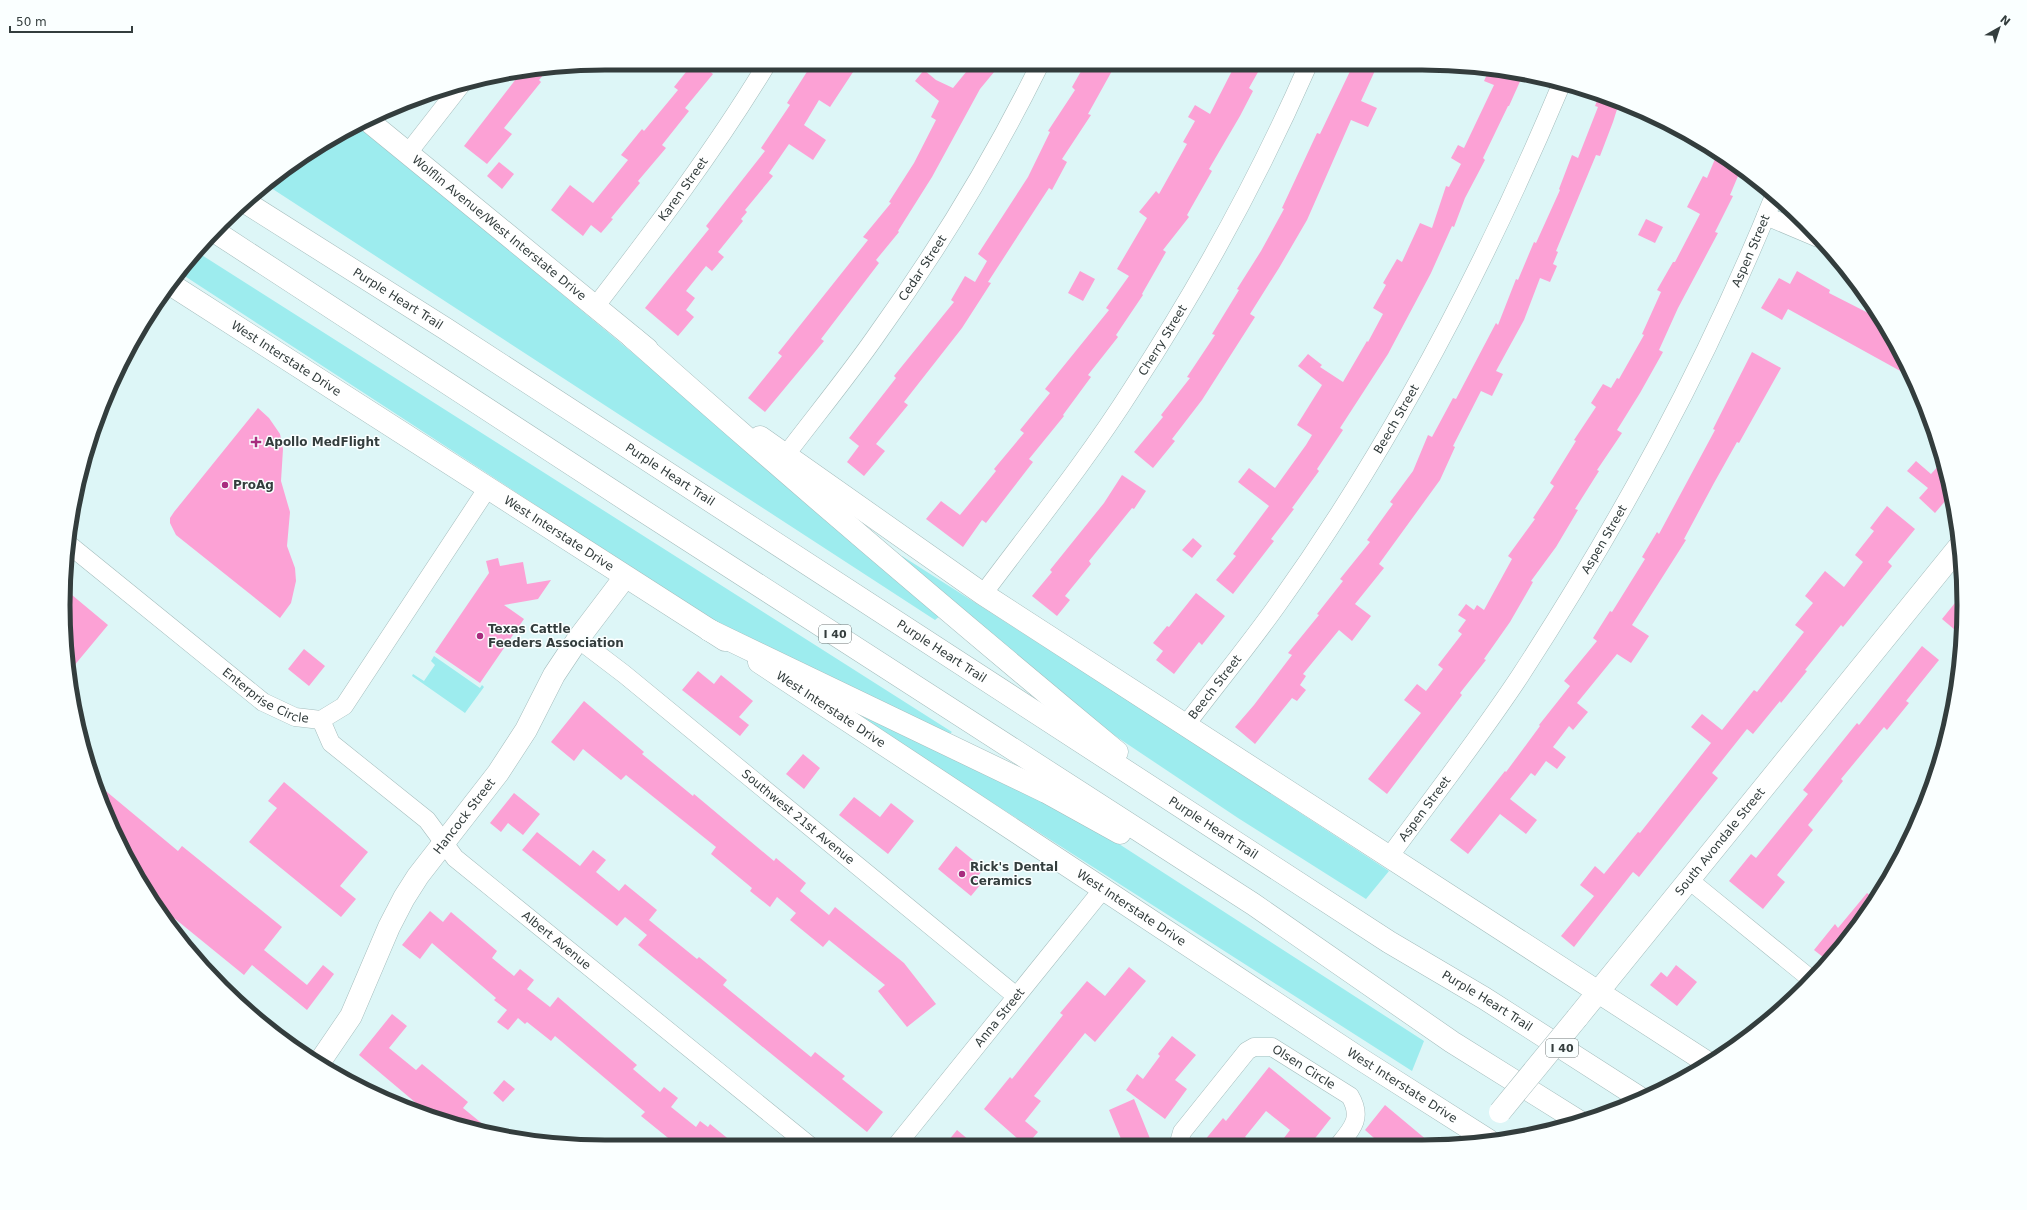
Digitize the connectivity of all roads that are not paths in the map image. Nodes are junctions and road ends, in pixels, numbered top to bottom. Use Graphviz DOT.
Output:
graph roads {
  1 [pos="763,70"];
  2 [pos="1037,70"];
  3 [pos="1306,70"];
  4 [pos="1560,88"];
  5 [pos="456,91"];
  6 [pos="372,123"];
  7 [pos="408,153"];
  8 [pos="1772,201"];
  9 [pos="250,205"];
  10 [pos="1766,216"];
  11 [pos="1805,233"];
  12 [pos="220,235"];
  13 [pos="175,287"];
  14 [pos="595,307"];
  15 [pos="632,337"];
  16 [pos="785,456"];
  17 [pos="487,489"];
  18 [pos="73,548"];
  19 [pos="1954,553"];
  20 [pos="625,577"];
  21 [pos="983,594"];
  22 [pos="709,630"];
  23 [pos="578,639"];
  24 [pos="321,720"];
  25 [pos="1185,726"];
  26 [pos="1200,820"];
  27 [pos="444,843"];
  28 [pos="1390,857"];
  29 [pos="1688,880"];
  30 [pos="1103,889"];
  31 [pos="1253,904"];
  32 [pos="1807,976"];
  33 [pos="1598,992"];
  34 [pos="1016,996"];
  35 [pos="322,1059"];
  36 [pos="1703,1060"];
  37 [pos="1636,1095"];
  38 [pos="1574,1118"];
  39 [pos="1484,1136"];
  40 [pos="1478,1137"];
  41 [pos="803,1140"];
  42 [pos="901,1140"];
  43 [pos="1180,1140"];
  44 [pos="1343,1140"];
  1 -- 14 [label="street, Karen Street"];
  2 -- 16 [label="street, Cedar Street"];
  3 -- 21 [label="street, Cherry Street"];
  4 -- 25 [label="street, Beech Street"];
  5 -- 7 [label="street"];
  6 -- 7 [label="main road, Wolflin Avenue/West Interstate Drive"];
  7 -- 14 [label="main road, Wolflin Avenue/West Interstate Drive"];
  8 -- 10 [label="street, Aspen Street"];
  9 -- 26 [label="main road, Purple Heart Trail / I 40"];
  10 -- 11 [label="street"];
  10 -- 28 [label="street, Aspen Street"];
  12 -- 31 [label="main road, I 40"];
  13 -- 17 [label="main road, West Interstate Drive"];
  14 -- 15 [label="main road, Wolflin Avenue/West Interstate Drive"];
  15 -- 16 [label="main road"];
  15 -- 26 [label="main road"];
  16 -- 21 [label="main road"];
  17 -- 20 [label="main road, West Interstate Drive"];
  17 -- 24 [label="street, Enterprise Circle"];
  18 -- 24 [label="street, Enterprise Circle"];
  19 -- 29 [label="main road, South Avondale Street"];
  20 -- 22 [label="main road, West Interstate Drive"];
  20 -- 23 [label="main road, Hancock Street"];
  21 -- 25 [label="main road"];
  22 -- 30 [label="main road, West Interstate Drive"];
  22 -- 31 [label="main road"];
  23 -- 27 [label="main road, Hancock Street"];
  23 -- 34 [label="street, Southwest 21st Avenue"];
  24 -- 27 [label="street, Albert Avenue"];
  25 -- 28 [label="main road"];
  26 -- 37 [label="main road, Purple Heart Trail / I 40"];
  27 -- 35 [label="main road, Hancock Street"];
  27 -- 41 [label="street, Albert Avenue"];
  28 -- 33 [label="main road"];
  29 -- 32 [label="street"];
  29 -- 33 [label="main road, South Avondale Street"];
  30 -- 34 [label="street, Anna Street"];
  30 -- 40 [label="main road, West Interstate Drive"];
  31 -- 38 [label="main road, I 40"];
  33 -- 36 [label="main road"];
  33 -- 39 [label="main road, South Avondale Street, bridge"];
  34 -- 42 [label="street, Anna Street"];
  43 -- 44 [label="street, Olsen Circle"];
}
